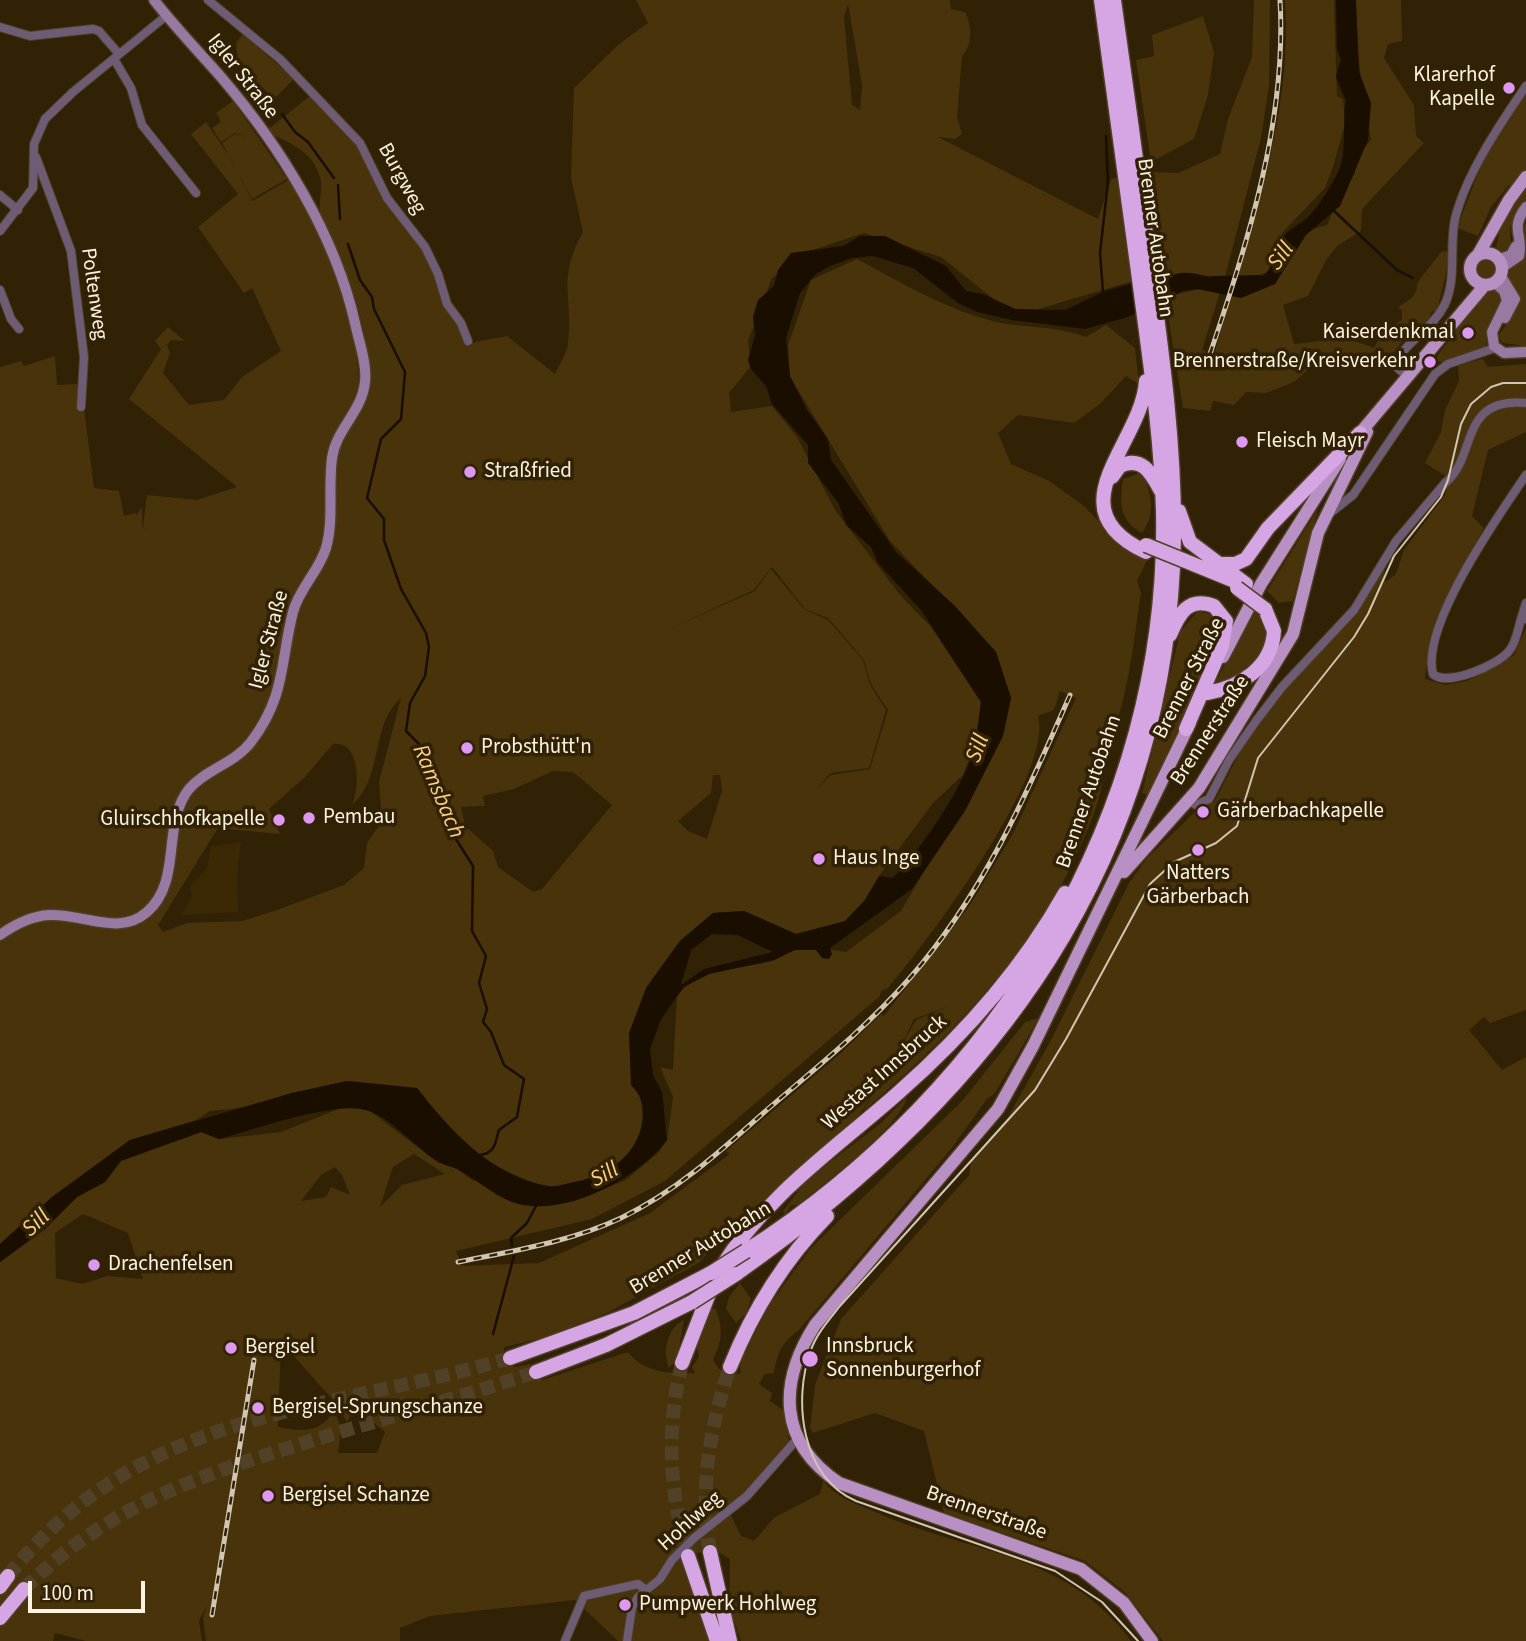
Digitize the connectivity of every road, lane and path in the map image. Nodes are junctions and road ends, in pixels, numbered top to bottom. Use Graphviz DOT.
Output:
graph roads {
  1 [pos="154,0"];
  2 [pos="208,0"];
  3 [pos="1101,0"];
  4 [pos="1114,0"];
  5 [pos="166,16"];
  6 [pos="0,27"];
  7 [pos="117,56"];
  8 [pos="1526,86"];
  9 [pos="34,151"];
  10 [pos="1526,177"];
  11 [pos="1133,188"];
  12 [pos="196,193"];
  13 [pos="0,195"];
  14 [pos="1526,207"];
  15 [pos="18,210"];
  16 [pos="1,228"];
  17 [pos="1491,270"];
  18 [pos="0,289"];
  19 [pos="19,329"];
  20 [pos="468,341"];
  21 [pos="1495,348"];
  22 [pos="1526,352"];
  23 [pos="1408,377"];
  24 [pos="1155,399"];
  25 [pos="1526,403"];
  26 [pos="82,407"];
  27 [pos="1381,408"];
  28 [pos="1360,433"];
  29 [pos="1526,475"];
  30 [pos="1168,492"];
  31 [pos="1326,516"];
  32 [pos="1146,549"];
  33 [pos="1221,564"];
  34 [pos="1240,583"];
  35 [pos="1526,603"];
  36 [pos="1268,607"];
  37 [pos="1523,619"];
  38 [pos="1163,653"];
  39 [pos="1280,655"];
  40 [pos="1207,693"];
  41 [pos="1186,729"];
  42 [pos="1189,801"];
  43 [pos="1113,805"];
  44 [pos="1147,810"];
  45 [pos="1168,824"];
  46 [pos="1106,898"];
  47 [pos="0,935"];
  48 [pos="897,1145"];
  49 [pos="510,1358"];
  50 [pos="682,1363"];
  51 [pos="730,1367"];
  52 [pos="536,1372"];
  53 [pos="794,1442"];
  54 [pos="710,1552"];
  55 [pos="688,1556"];
  56 [pos="24,1589"];
  57 [pos="646,1590"];
  58 [pos="4,1613"];
  59 [pos="565,1641"];
  60 [pos="627,1641"];
  61 [pos="717,1641"];
  62 [pos="730,1641"];
  63 [pos="1152,1641"];
  1 -- 5 [label="main road, Igler Straße"];
  2 -- 20 [label="street, Burgweg"];
  3 -- 11 [label="highway, Brenner Autobahn"];
  4 -- 11 [label="highway, Brenner Autobahn"];
  5 -- 7 [label="street"];
  5 -- 47 [label="main road, Igler Straße"];
  6 -- 7 [label="street"];
  7 -- 9 [label="street"];
  7 -- 12 [label="street"];
  8 -- 23 [label="street"];
  9 -- 15 [label="street"];
  9 -- 26 [label="street, Poltenweg"];
  10 -- 17 [label="main road"];
  11 -- 24 [label="highway, Brenner Autobahn"];
  11 -- 24 [label="highway, Brenner Autobahn"];
  13 -- 15 [label="street"];
  14 -- 17 [label="main road"];
  15 -- 16 [label="street"];
  17 -- 21 [label="main road"];
  17 -- 23 [label="main road, Brenner Straße"];
  18 -- 19 [label="street"];
  21 -- 22 [label="main road"];
  21 -- 31 [label="street"];
  23 -- 27 [label="main road, Brenner Straße"];
  24 -- 30 [label="highway, Brenner Autobahn"];
  24 -- 32 [label="highway"];
  25 -- 42 [label="street"];
  27 -- 28 [label="main road, Brenner Straße"];
  27 -- 31 [label="main road, Brenner Straße"];
  28 -- 33 [label="highway"];
  28 -- 40 [label="main road, Brenner Straße"];
  29 -- 37 [label="street"];
  30 -- 32 [label="highway"];
  30 -- 33 [label="highway"];
  30 -- 38 [label="highway, Brenner Autobahn"];
  30 -- 43 [label="highway, Brenner Autobahn"];
  31 -- 39 [label="main road, Brenner Straße"];
  32 -- 34 [label="highway"];
  33 -- 34 [label="highway"];
  34 -- 36 [label="highway"];
  35 -- 37 [label="street"];
  36 -- 39 [label="highway"];
  36 -- 40 [label="highway"];
  38 -- 41 [label="highway"];
  38 -- 48 [label="highway, Brenner Autobahn"];
  39 -- 42 [label="main road, Brennerstraße"];
  40 -- 41 [label="main road, Brenner Straße"];
  41 -- 44 [label="main road, Brenner Straße"];
  42 -- 45 [label="main road, Brennerstraße"];
  43 -- 49 [label="highway, Brenner Autobahn, bridge"];
  43 -- 50 [label="highway, Westast Innsbruck"];
  44 -- 45 [label="main road"];
  44 -- 46 [label="main road, Brenner Straße"];
  45 -- 46 [label="main road"];
  46 -- 53 [label="main road"];
  48 -- 51 [label="highway"];
  48 -- 52 [label="highway, Brenner Autobahn, bridge"];
  53 -- 57 [label="street, Hohlweg"];
  53 -- 63 [label="main road, Brennerstraße"];
  54 -- 62 [label="highway"];
  55 -- 61 [label="highway"];
  56 -- 58 [label="highway"];
  57 -- 59 [label="street"];
  57 -- 60 [label="street, Hohlweg"];
}
